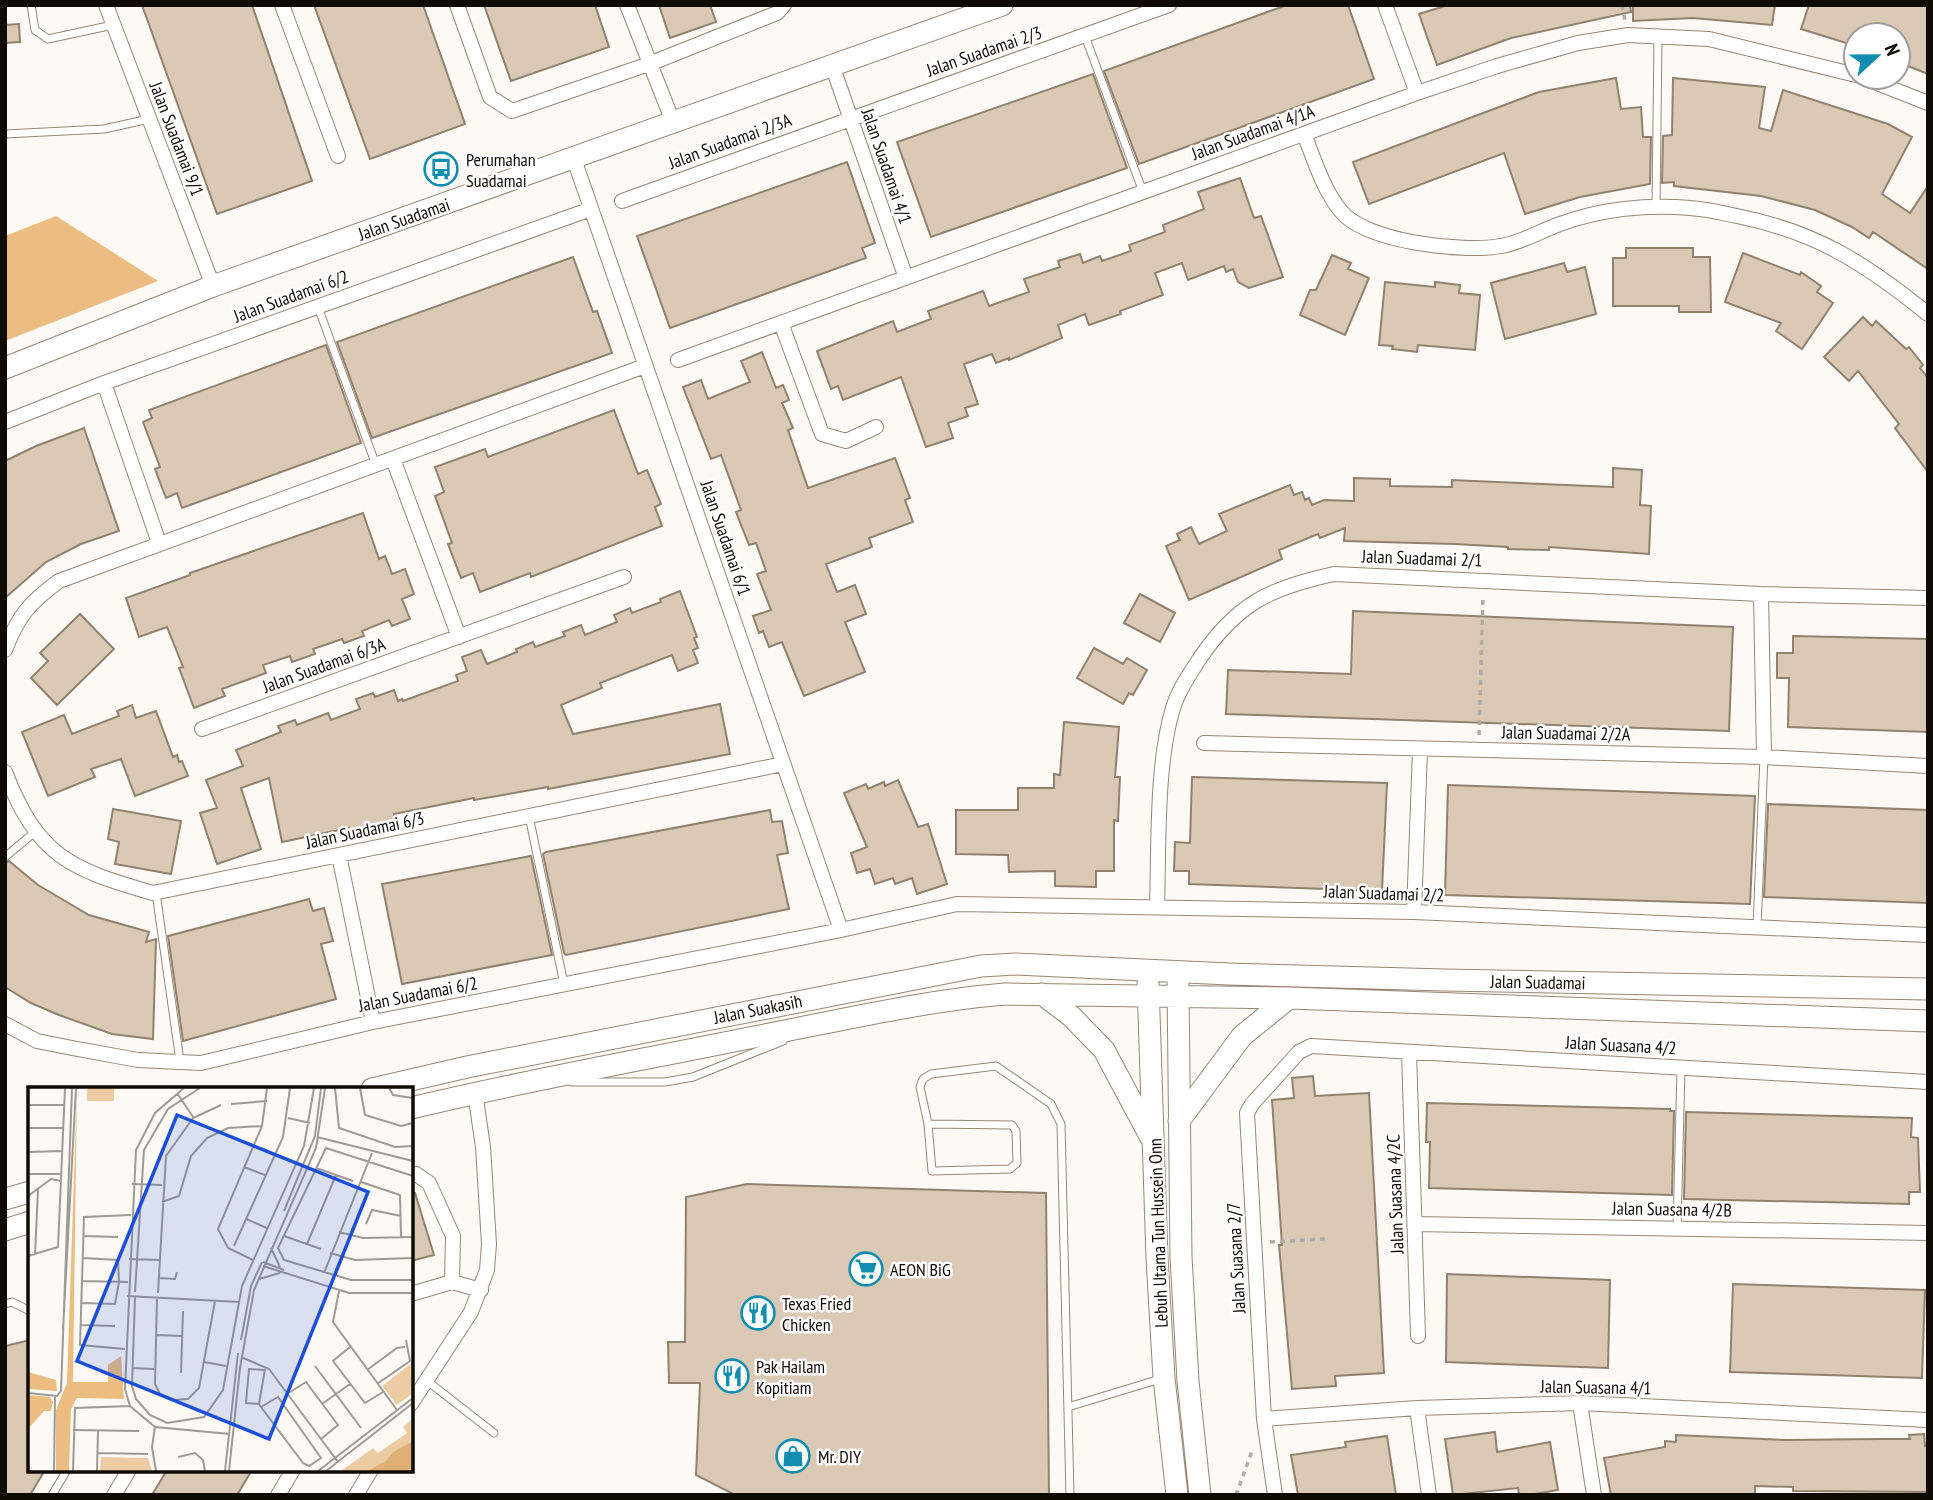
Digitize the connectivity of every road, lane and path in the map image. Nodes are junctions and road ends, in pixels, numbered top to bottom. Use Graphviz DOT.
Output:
graph roads {
  1 [pos="31,5"];
  2 [pos="106,5"];
  3 [pos="282,5"];
  4 [pos="457,5"];
  5 [pos="627,5"];
  6 [pos="784,5"];
  7 [pos="1002,5"];
  8 [pos="1170,5"];
  9 [pos="1385,5"];
  10 [pos="113,25"];
  11 [pos="1085,35"];
  12 [pos="1658,36"];
  13 [pos="649,64"];
  14 [pos="832,65"];
  15 [pos="1842,72"];
  16 [pos="1898,91"];
  17 [pos="1417,93"];
  18 [pos="1928,103"];
  19 [pos="850,118"];
  20 [pos="149,119"];
  21 [pos="673,122"];
  22 [pos="5,134"];
  23 [pos="1304,134"];
  24 [pos="338,156"];
  25 [pos="574,159"];
  26 [pos="1143,192"];
  27 [pos="622,201"];
  28 [pos="1656,207"];
  29 [pos="592,209"];
  30 [pos="906,278"];
  31 [pos="213,286"];
  32 [pos="318,307"];
  33 [pos="1928,314"];
  34 [pos="781,323"];
  35 [pos="678,359"];
  36 [pos="645,366"];
  37 [pos="5,368"];
  38 [pos="104,383"];
  39 [pos="5,422"];
  40 [pos="876,427"];
  41 [pos="393,459"];
  42 [pos="376,465"];
  43 [pos="159,542"];
  44 [pos="624,577"];
  45 [pos="1483,580"];
  46 [pos="1761,594"];
  47 [pos="1928,598"];
  48 [pos="459,637"];
  49 [pos="5,650"];
  50 [pos="202,730"];
  51 [pos="1204,743"];
  52 [pos="1420,750"];
  53 [pos="1479,751"];
  54 [pos="1764,757"];
  55 [pos="783,764"];
  56 [pos="1928,766"];
  57 [pos="5,772"];
  58 [pos="529,816"];
  59 [pos="36,831"];
  60 [pos="339,855"];
  61 [pos="5,856"];
  62 [pos="156,892"];
  63 [pos="1157,906"];
  64 [pos="1414,912"];
  65 [pos="1757,927"];
  66 [pos="841,930"];
  67 [pos="1928,935"];
  68 [pos="1148,970"];
  69 [pos="1177,971"];
  70 [pos="564,985"];
  71 [pos="1928,989"];
  72 [pos="1042,994"];
  73 [pos="1148,995"];
  74 [pos="1178,996"];
  75 [pos="1289,998"];
  76 [pos="1928,1021"];
  77 [pos="373,1022"];
  78 [pos="5,1024"];
  79 [pos="1311,1046"];
  80 [pos="1409,1052"];
  81 [pos="180,1062"];
  82 [pos="1681,1068"];
  83 [pos="1928,1082"];
  84 [pos="382,1087"];
  85 [pos="475,1093"];
  86 [pos="413,1108"];
  87 [pos="1180,1121"];
  88 [pos="928,1124"];
  89 [pos="1154,1144"];
  90 [pos="413,1175"];
  91 [pos="28,1193"];
  92 [pos="5,1199"];
  93 [pos="28,1223"];
  94 [pos="1415,1224"];
  95 [pos="1677,1229"];
  96 [pos="5,1230"];
  97 [pos="1928,1233"];
  98 [pos="1325,1239"];
  99 [pos="1254,1243"];
  100 [pos="452,1282"];
  101 [pos="481,1290"];
  102 [pos="413,1293"];
  103 [pos="5,1304"];
  104 [pos="28,1310"];
  105 [pos="1418,1336"];
  106 [pos="1164,1378"];
  107 [pos="426,1380"];
  108 [pos="413,1401"];
  109 [pos="1580,1404"];
  110 [pos="1068,1407"];
  111 [pos="1417,1408"];
  112 [pos="1264,1419"];
  113 [pos="1928,1420"];
  114 [pos="494,1433"];
  115 [pos="66,1472"];
  116 [pos="128,1472"];
  117 [pos="292,1472"];
  118 [pos="370,1472"];
  119 [pos="52,1495"];
  120 [pos="114,1495"];
  121 [pos="278,1495"];
  122 [pos="356,1495"];
  123 [pos="1070,1495"];
  124 [pos="1177,1495"];
  125 [pos="1200,1495"];
  126 [pos="1236,1495"];
  127 [pos="1275,1495"];
  128 [pos="1429,1495"];
  129 [pos="1594,1495"];
  1 -- 10 [label="lane"];
  2 -- 10 [label="street, Jalan Suadamai 9/1"];
  3 -- 24 [label="street"];
  4 -- 13 [label="street"];
  5 -- 13 [label="street"];
  6 -- 13 [label="street"];
  7 -- 14 [label="main road, Jalan Suadamai"];
  8 -- 11 [label="street, Jalan Suadamai 2/3"];
  9 -- 17 [label="street"];
  10 -- 20 [label="street, Jalan Suadamai 9/1"];
  11 -- 19 [label="street, Jalan Suadamai 2/3"];
  11 -- 26 [label="lane"];
  12 -- 15 [label="street, Jalan Suadamai 4/1A"];
  12 -- 17 [label="street, Jalan Suadamai 4/1A"];
  12 -- 28 [label="lane"];
  13 -- 21 [label="street"];
  14 -- 19 [label="street, Jalan Suadamai 4/1"];
  14 -- 21 [label="main road, Jalan Suadamai"];
  16 -- 18 [label="street"];
  17 -- 23 [label="street, Jalan Suadamai 4/1A"];
  19 -- 27 [label="street, Jalan Suadamai 2/3A"];
  19 -- 30 [label="street, Jalan Suadamai 4/1"];
  20 -- 22 [label="lane"];
  20 -- 31 [label="street, Jalan Suadamai 9/1"];
  21 -- 25 [label="main road, Jalan Suadamai"];
  23 -- 26 [label="street, Jalan Suadamai 4/1A"];
  23 -- 28 [label="street"];
  25 -- 29 [label="street, Jalan Suadamai 6/1"];
  25 -- 31 [label="main road, Jalan Suadamai"];
  26 -- 30 [label="street, Jalan Suadamai 4/1A"];
  28 -- 33 [label="street"];
  29 -- 32 [label="street, Jalan Suadamai 6/2"];
  29 -- 36 [label="street, Jalan Suadamai 6/1"];
  30 -- 34 [label="street, Jalan Suadamai 4/1A"];
  31 -- 37 [label="main road, Jalan Suadamai"];
  32 -- 38 [label="street, Jalan Suadamai 6/2"];
  32 -- 42 [label="lane"];
  34 -- 35 [label="street, Jalan Suadamai 4/1A"];
  34 -- 40 [label="street"];
  36 -- 41 [label="street"];
  36 -- 55 [label="street, Jalan Suadamai 6/1"];
  38 -- 39 [label="street, Jalan Suadamai 6/2"];
  38 -- 43 [label="street"];
  41 -- 42 [label="street"];
  41 -- 48 [label="street"];
  42 -- 43 [label="street"];
  43 -- 49 [label="street"];
  44 -- 48 [label="street, Jalan Suadamai 6/3A"];
  45 -- 46 [label="street, Jalan Suadamai 2/1"];
  45 -- 53 [label="path"];
  45 -- 63 [label="street, Jalan Suadamai 2/1"];
  46 -- 47 [label="street, Jalan Suadamai 2/1"];
  46 -- 54 [label="street"];
  48 -- 50 [label="street, Jalan Suadamai 6/3A"];
  51 -- 52 [label="street, Jalan Suadamai 2/2A"];
  52 -- 53 [label="street, Jalan Suadamai 2/2A"];
  52 -- 64 [label="street"];
  53 -- 54 [label="street, Jalan Suadamai 2/2A"];
  54 -- 56 [label="street, Jalan Suadamai 2/2A"];
  54 -- 65 [label="lane"];
  55 -- 58 [label="street, Jalan Suadamai 6/3"];
  55 -- 66 [label="street, Jalan Suadamai 6/1"];
  57 -- 59 [label="street, Jalan Suadamai 6/3"];
  58 -- 60 [label="street, Jalan Suadamai 6/3"];
  58 -- 70 [label="lane"];
  59 -- 61 [label="lane"];
  59 -- 62 [label="street, Jalan Suadamai 6/3"];
  60 -- 62 [label="street, Jalan Suadamai 6/3"];
  60 -- 77 [label="street"];
  62 -- 81 [label="lane"];
  63 -- 64 [label="street, Jalan Suadamai 2/2"];
  63 -- 66 [label="street, Jalan Suadamai 2/2"];
  64 -- 65 [label="street, Jalan Suadamai 2/2"];
  65 -- 67 [label="street, Jalan Suadamai 2/2"];
  66 -- 70 [label="street, Jalan Suadamai 6/2"];
  68 -- 69 [label="main road, Jalan Suadamai"];
  68 -- 73 [label="main road, Lebuh Utama Tun Hussein Onn"];
  68 -- 84 [label="main road, Jalan Suakasih"];
  69 -- 71 [label="main road, Jalan Suadamai"];
  69 -- 74 [label="main road, Lebuh Utama Tun Hussein Onn"];
  70 -- 77 [label="street, Jalan Suadamai 6/2"];
  72 -- 73 [label="main road, Jalan Suakasih"];
  72 -- 85 [label="main road, Jalan Suakasih"];
  72 -- 89 [label="main road"];
  73 -- 74 [label="main road, Jalan Suadamai"];
  73 -- 89 [label="main road, Lebuh Utama Tun Hussein Onn"];
  74 -- 75 [label="main road, Jalan Suadamai"];
  74 -- 87 [label="main road, Lebuh Utama Tun Hussein Onn"];
  75 -- 76 [label="main road, Jalan Suadamai"];
  75 -- 87 [label="main road"];
  77 -- 81 [label="street, Jalan Suadamai 6/2"];
  78 -- 81 [label="street, Jalan Suadamai 6/2"];
  79 -- 80 [label="street, Jalan Suasana 4/2"];
  79 -- 99 [label="street, Jalan Suasana 2/7"];
  80 -- 82 [label="street, Jalan Suasana 4/2"];
  80 -- 94 [label="street, Jalan Suasana 4/2C"];
  82 -- 83 [label="street, Jalan Suasana 4/2"];
  82 -- 95 [label="lane"];
  85 -- 86 [label="main road, Jalan Suakasih"];
  85 -- 101 [label="street"];
  87 -- 125 [label="main road, Lebuh Utama Tun Hussein Onn"];
  88 -- 88 [label="lane"];
  88 -- 110 [label="lane"];
  89 -- 106 [label="main road, Lebuh Utama Tun Hussein Onn"];
  90 -- 100 [label="street"];
  91 -- 92 [label="main road"];
  93 -- 96 [label="main road"];
  94 -- 95 [label="street, Jalan Suasana 4/2B"];
  94 -- 105 [label="street, Jalan Suasana 4/2C"];
  95 -- 97 [label="street, Jalan Suasana 4/2B"];
  98 -- 99 [label="path"];
  99 -- 112 [label="street, Jalan Suasana 2/7"];
  100 -- 101 [label="street"];
  100 -- 102 [label="street"];
  101 -- 107 [label="street"];
  103 -- 104 [label="lane"];
  106 -- 110 [label="lane"];
  106 -- 124 [label="main road, Lebuh Utama Tun Hussein Onn"];
  107 -- 108 [label="street"];
  107 -- 114 [label="lane"];
  109 -- 111 [label="street, Jalan Suasana 4/1"];
  109 -- 113 [label="street, Jalan Suasana 4/1"];
  109 -- 129 [label="street"];
  110 -- 123 [label="lane"];
  111 -- 112 [label="street, Jalan Suasana 4/1"];
  111 -- 128 [label="street"];
  112 -- 126 [label="path"];
  112 -- 127 [label="street, Jalan Suasana 2/7"];
  115 -- 119 [label="lane"];
  116 -- 120 [label="street"];
  117 -- 121 [label="street"];
  118 -- 122 [label="street"];
}
